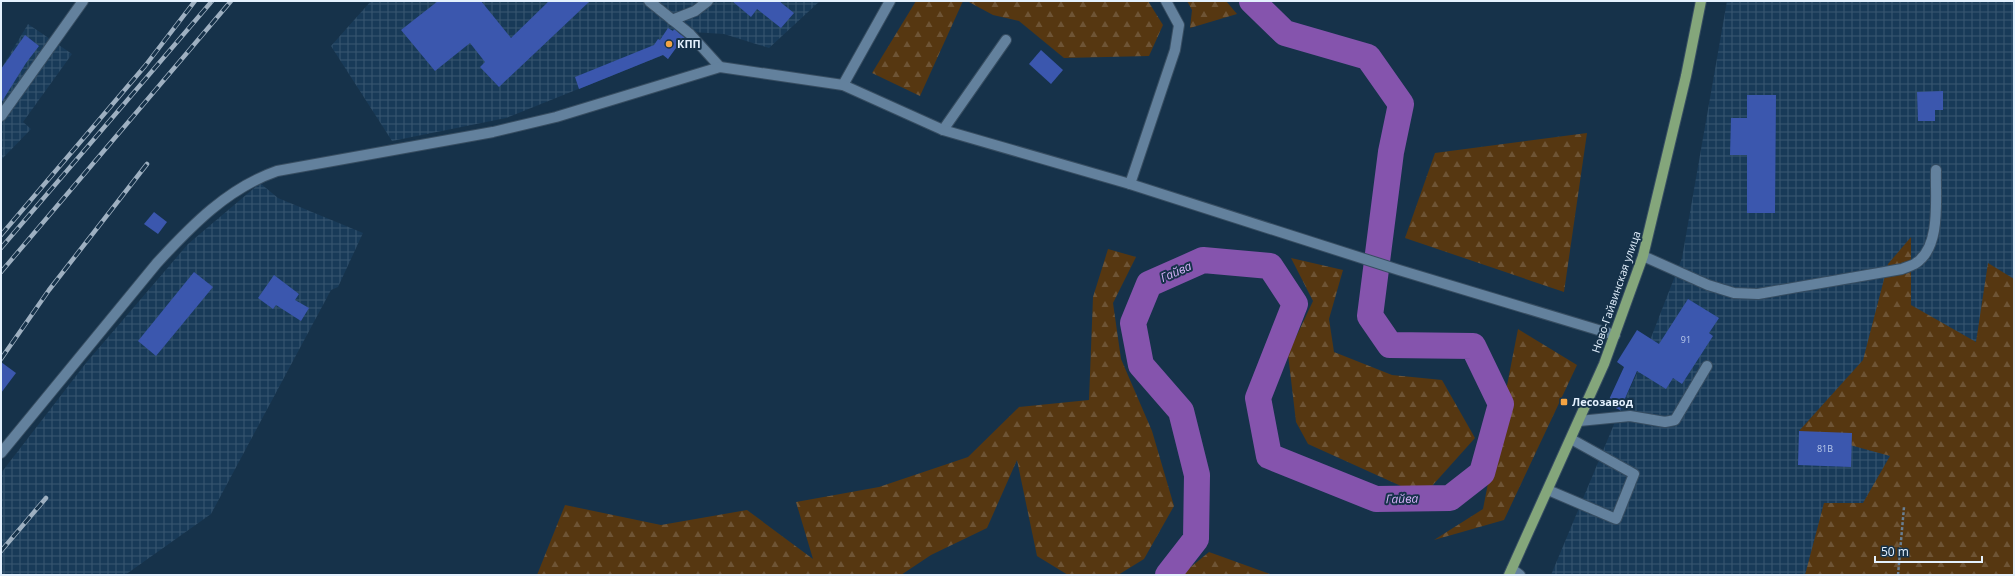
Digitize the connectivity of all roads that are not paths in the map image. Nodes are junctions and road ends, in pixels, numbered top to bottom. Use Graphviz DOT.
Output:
graph roads {
  1 [pos="83,1"];
  2 [pos="649,1"];
  3 [pos="708,1"];
  4 [pos="890,1"];
  5 [pos="1166,1"];
  6 [pos="1701,1"];
  7 [pos="672,20"];
  8 [pos="1006,40"];
  9 [pos="720,67"];
  10 [pos="843,85"];
  11 [pos="1,116"];
  12 [pos="943,130"];
  13 [pos="1936,170"];
  14 [pos="1130,184"];
  15 [pos="1643,256"];
  16 [pos="1615,336"];
  17 [pos="1707,366"];
  18 [pos="1579,421"];
  19 [pos="1571,439"];
  20 [pos="1,453"];
  21 [pos="1548,490"];
  22 [pos="1514,573"];
  1 -- 11 [label="street"];
  2 -- 7 [label="street"];
  3 -- 7 [label="street"];
  4 -- 10 [label="street"];
  5 -- 14 [label="street"];
  6 -- 15 [label="main road, Ново-Гайвинская улица"];
  7 -- 9 [label="street"];
  8 -- 12 [label="street"];
  9 -- 10 [label="street"];
  9 -- 20 [label="street"];
  10 -- 12 [label="street"];
  12 -- 14 [label="street"];
  13 -- 15 [label="street"];
  14 -- 16 [label="street"];
  15 -- 16 [label="main road, Ново-Гайвинская улица"];
  16 -- 18 [label="main road, Ново-Гайвинская улица"];
  17 -- 18 [label="street"];
  18 -- 19 [label="main road, Ново-Гайвинская улица"];
  19 -- 21 [label="main road, Ново-Гайвинская улица"];
  19 -- 21 [label="street"];
  21 -- 22 [label="main road, Ново-Гайвинская улица"];
}
